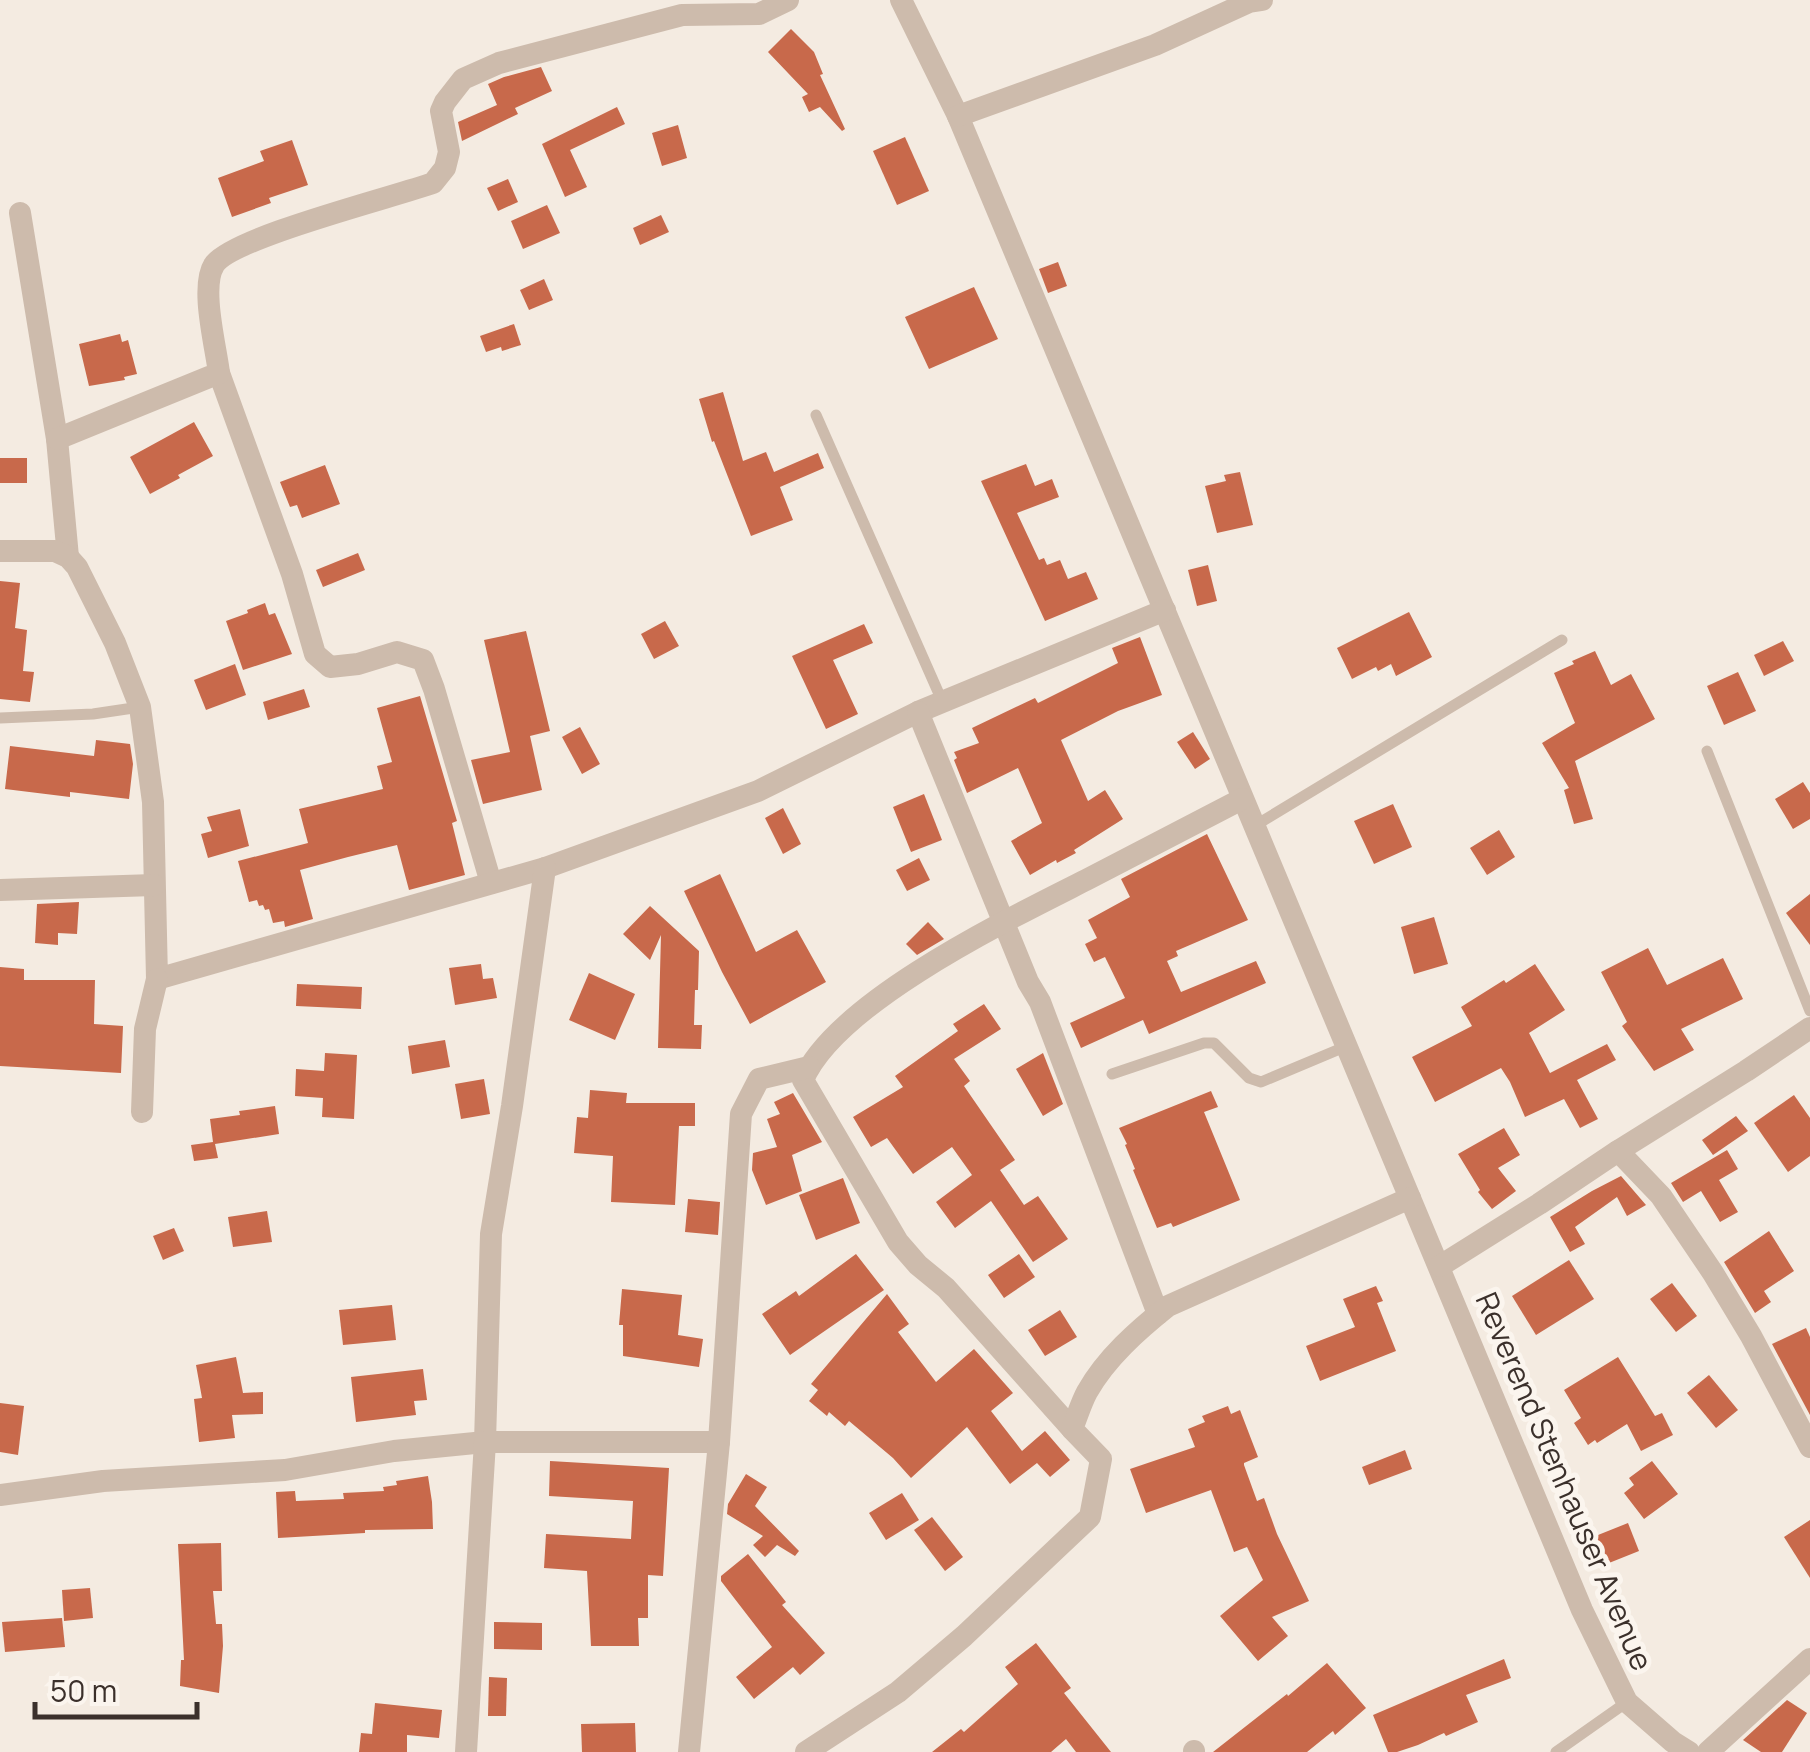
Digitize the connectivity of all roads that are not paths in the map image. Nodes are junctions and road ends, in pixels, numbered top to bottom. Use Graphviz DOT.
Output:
graph roads {
  1 [pos="788,0"];
  2 [pos="902,0"];
  3 [pos="1253,1"];
  4 [pos="958,116"];
  5 [pos="20,213"];
  6 [pos="219,373"];
  7 [pos="816,415"];
  8 [pos="57,439"];
  9 [pos="0,551"];
  10 [pos="68,556"];
  11 [pos="1166,610"];
  12 [pos="1562,640"];
  13 [pos="943,703"];
  14 [pos="140,707"];
  15 [pos="918,712"];
  16 [pos="0,718"];
  17 [pos="1706,751"];
  18 [pos="1242,799"];
  19 [pos="1256,825"];
  20 [pos="545,868"];
  21 [pos="491,882"];
  22 [pos="154,884"];
  23 [pos="0,890"];
  24 [pos="1005,922"];
  25 [pos="157,979"];
  26 [pos="1810,1011"];
  27 [pos="1810,1028"];
  28 [pos="1347,1046"];
  29 [pos="809,1067"];
  30 [pos="1112,1074"];
  31 [pos="142,1112"];
  32 [pos="1618,1151"];
  33 [pos="1410,1198"];
  34 [pos="1440,1266"];
  35 [pos="1158,1314"];
  36 [pos="1072,1428"];
  37 [pos="484,1442"];
  38 [pos="719,1442"];
  39 [pos="1810,1447"];
  40 [pos="0,1495"];
  41 [pos="1810,1660"];
  42 [pos="1627,1702"];
  43 [pos="466,1752"];
  44 [pos="689,1752"];
  45 [pos="806,1752"];
  46 [pos="1556,1752"];
  47 [pos="1689,1752"];
  48 [pos="1708,1752"];
  1 -- 6 [label="street"];
  2 -- 4 [label="street, Reverend Stenhauser Avenue"];
  3 -- 4 [label="street"];
  4 -- 11 [label="street, Reverend Stenhauser Avenue"];
  5 -- 8 [label="street"];
  6 -- 8 [label="street"];
  6 -- 21 [label="street"];
  7 -- 13 [label="lane"];
  8 -- 10 [label="street"];
  9 -- 10 [label="street"];
  10 -- 14 [label="street"];
  11 -- 13 [label="street"];
  11 -- 18 [label="street, Reverend Stenhauser Avenue"];
  12 -- 19 [label="lane"];
  13 -- 15 [label="street"];
  14 -- 16 [label="lane"];
  14 -- 22 [label="street"];
  15 -- 20 [label="street"];
  15 -- 24 [label="street"];
  17 -- 26 [label="lane"];
  18 -- 19 [label="street, Reverend Stenhauser Avenue"];
  18 -- 24 [label="street"];
  19 -- 28 [label="street, Reverend Stenhauser Avenue"];
  20 -- 21 [label="street"];
  20 -- 37 [label="street"];
  21 -- 25 [label="street"];
  22 -- 23 [label="street"];
  22 -- 25 [label="street"];
  24 -- 29 [label="street"];
  24 -- 35 [label="street"];
  25 -- 31 [label="street"];
  27 -- 32 [label="street"];
  28 -- 30 [label="lane"];
  28 -- 33 [label="street, Reverend Stenhauser Avenue"];
  29 -- 36 [label="street"];
  29 -- 38 [label="street"];
  32 -- 34 [label="street"];
  32 -- 39 [label="street"];
  33 -- 34 [label="street, Reverend Stenhauser Avenue"];
  33 -- 35 [label="street"];
  34 -- 42 [label="street, Reverend Stenhauser Avenue"];
  35 -- 36 [label="street"];
  36 -- 45 [label="street"];
  37 -- 38 [label="street"];
  37 -- 40 [label="street"];
  37 -- 43 [label="street"];
  38 -- 44 [label="street"];
  41 -- 48 [label="street"];
  42 -- 46 [label="lane"];
  42 -- 47 [label="street, Reverend Stenhauser Avenue"];
}
